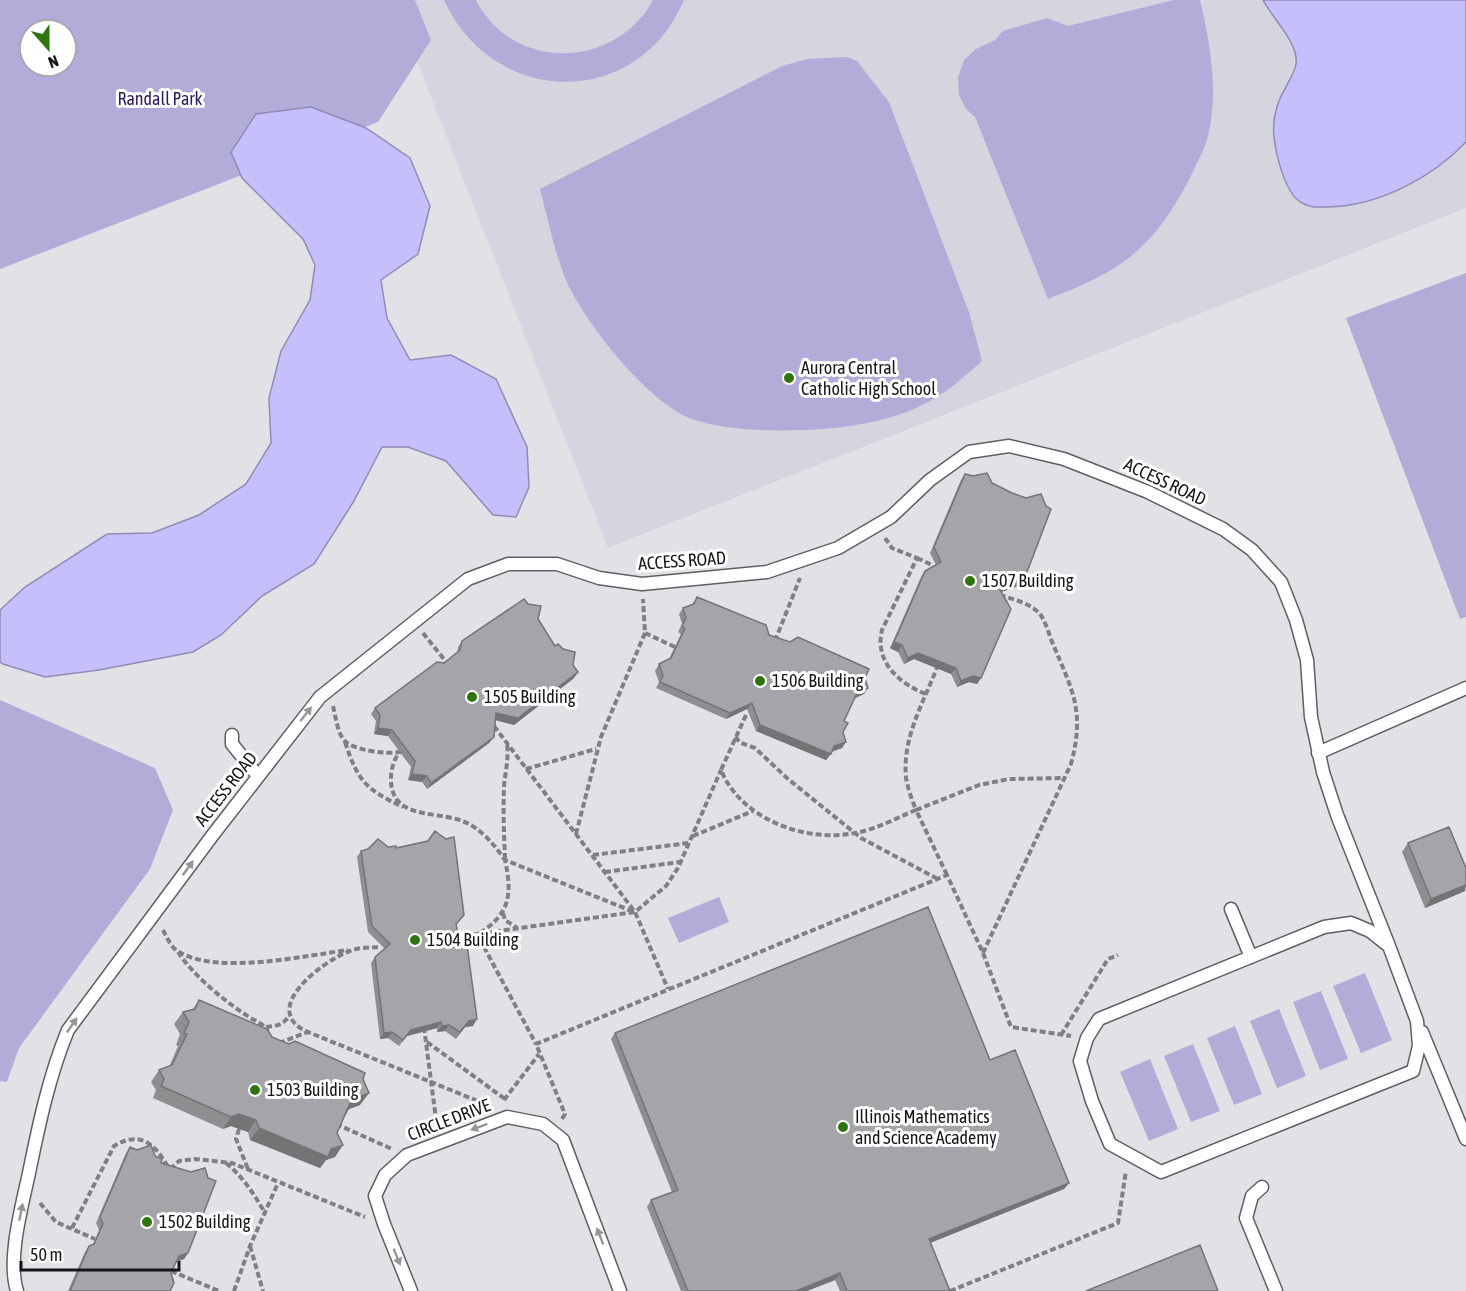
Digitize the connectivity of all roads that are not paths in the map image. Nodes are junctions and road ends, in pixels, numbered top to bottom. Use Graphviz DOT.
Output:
graph roads {
  1 [pos="1466,688"];
  2 [pos="232,735"];
  3 [pos="1318,753"];
  4 [pos="258,776"];
  5 [pos="1231,909"];
  6 [pos="1389,946"];
  7 [pos="1251,957"];
  8 [pos="1417,1022"];
  9 [pos="1466,1139"];
  10 [pos="1262,1187"];
  11 [pos="17,1291"];
  12 [pos="411,1291"];
  13 [pos="621,1291"];
  14 [pos="1276,1291"];
  1 -- 3 [label="lane"];
  2 -- 4 [label="lane"];
  4 -- 3 [label="lane, ACCESS ROAD, one-way"];
  3 -- 6 [label="lane, ACCESS ROAD"];
  11 -- 4 [label="lane, ACCESS ROAD, one-way"];
  5 -- 7 [label="lane"];
  6 -- 7 [label="lane"];
  6 -- 8 [label="lane, ACCESS ROAD"];
  7 -- 8 [label="lane"];
  8 -- 9 [label="lane, ACCESS ROAD"];
  10 -- 14 [label="lane"];
  13 -- 12 [label="lane, CIRCLE DRIVE, one-way"];
}
